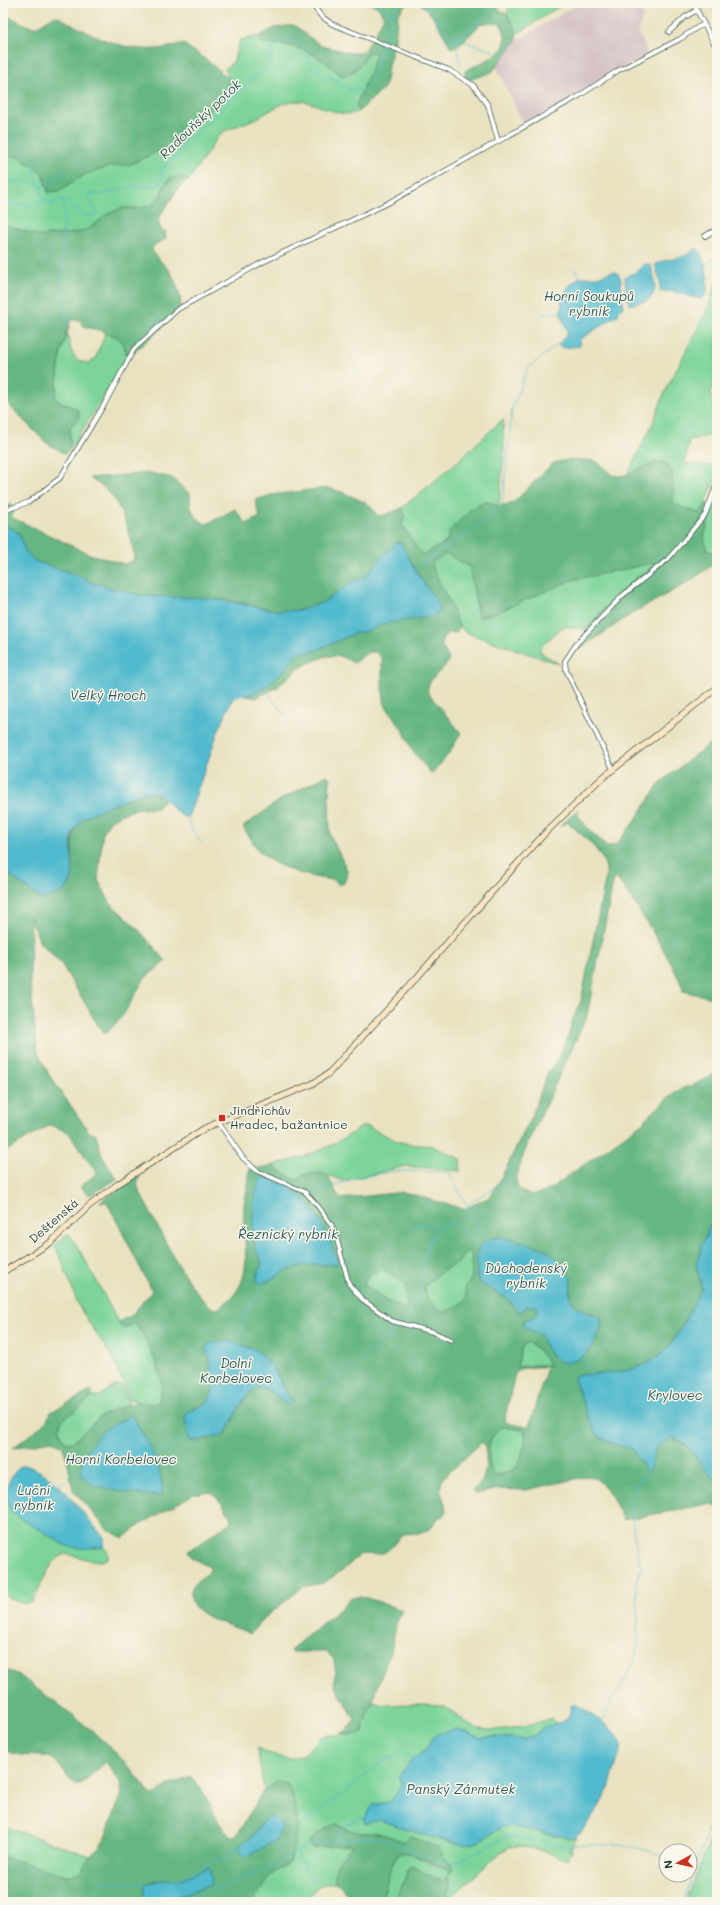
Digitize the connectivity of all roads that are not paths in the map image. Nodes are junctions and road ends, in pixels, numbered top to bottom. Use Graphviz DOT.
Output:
graph roads {
  1 [pos="311,3"];
  2 [pos="693,3"];
  3 [pos="697,10"];
  4 [pos="704,25"];
  5 [pos="669,32"];
  6 [pos="717,50"];
  7 [pos="498,141"];
  8 [pos="717,229"];
  9 [pos="705,236"];
  10 [pos="717,484"];
  11 [pos="3,511"];
  12 [pos="717,688"];
  13 [pos="613,769"];
  14 [pos="218,1122"];
  15 [pos="3,1272"];
  16 [pos="451,1340"];
  1 -- 7 [label="street"];
  2 -- 3 [label="street"];
  3 -- 4 [label="street"];
  3 -- 5 [label="street"];
  4 -- 6 [label="street"];
  4 -- 7 [label="street"];
  7 -- 11 [label="street"];
  8 -- 9 [label="street"];
  10 -- 13 [label="street"];
  12 -- 13 [label="main road, Deštenská"];
  13 -- 14 [label="main road, Deštenská"];
  14 -- 15 [label="main road, Deštenská"];
  14 -- 16 [label="street"];
}
